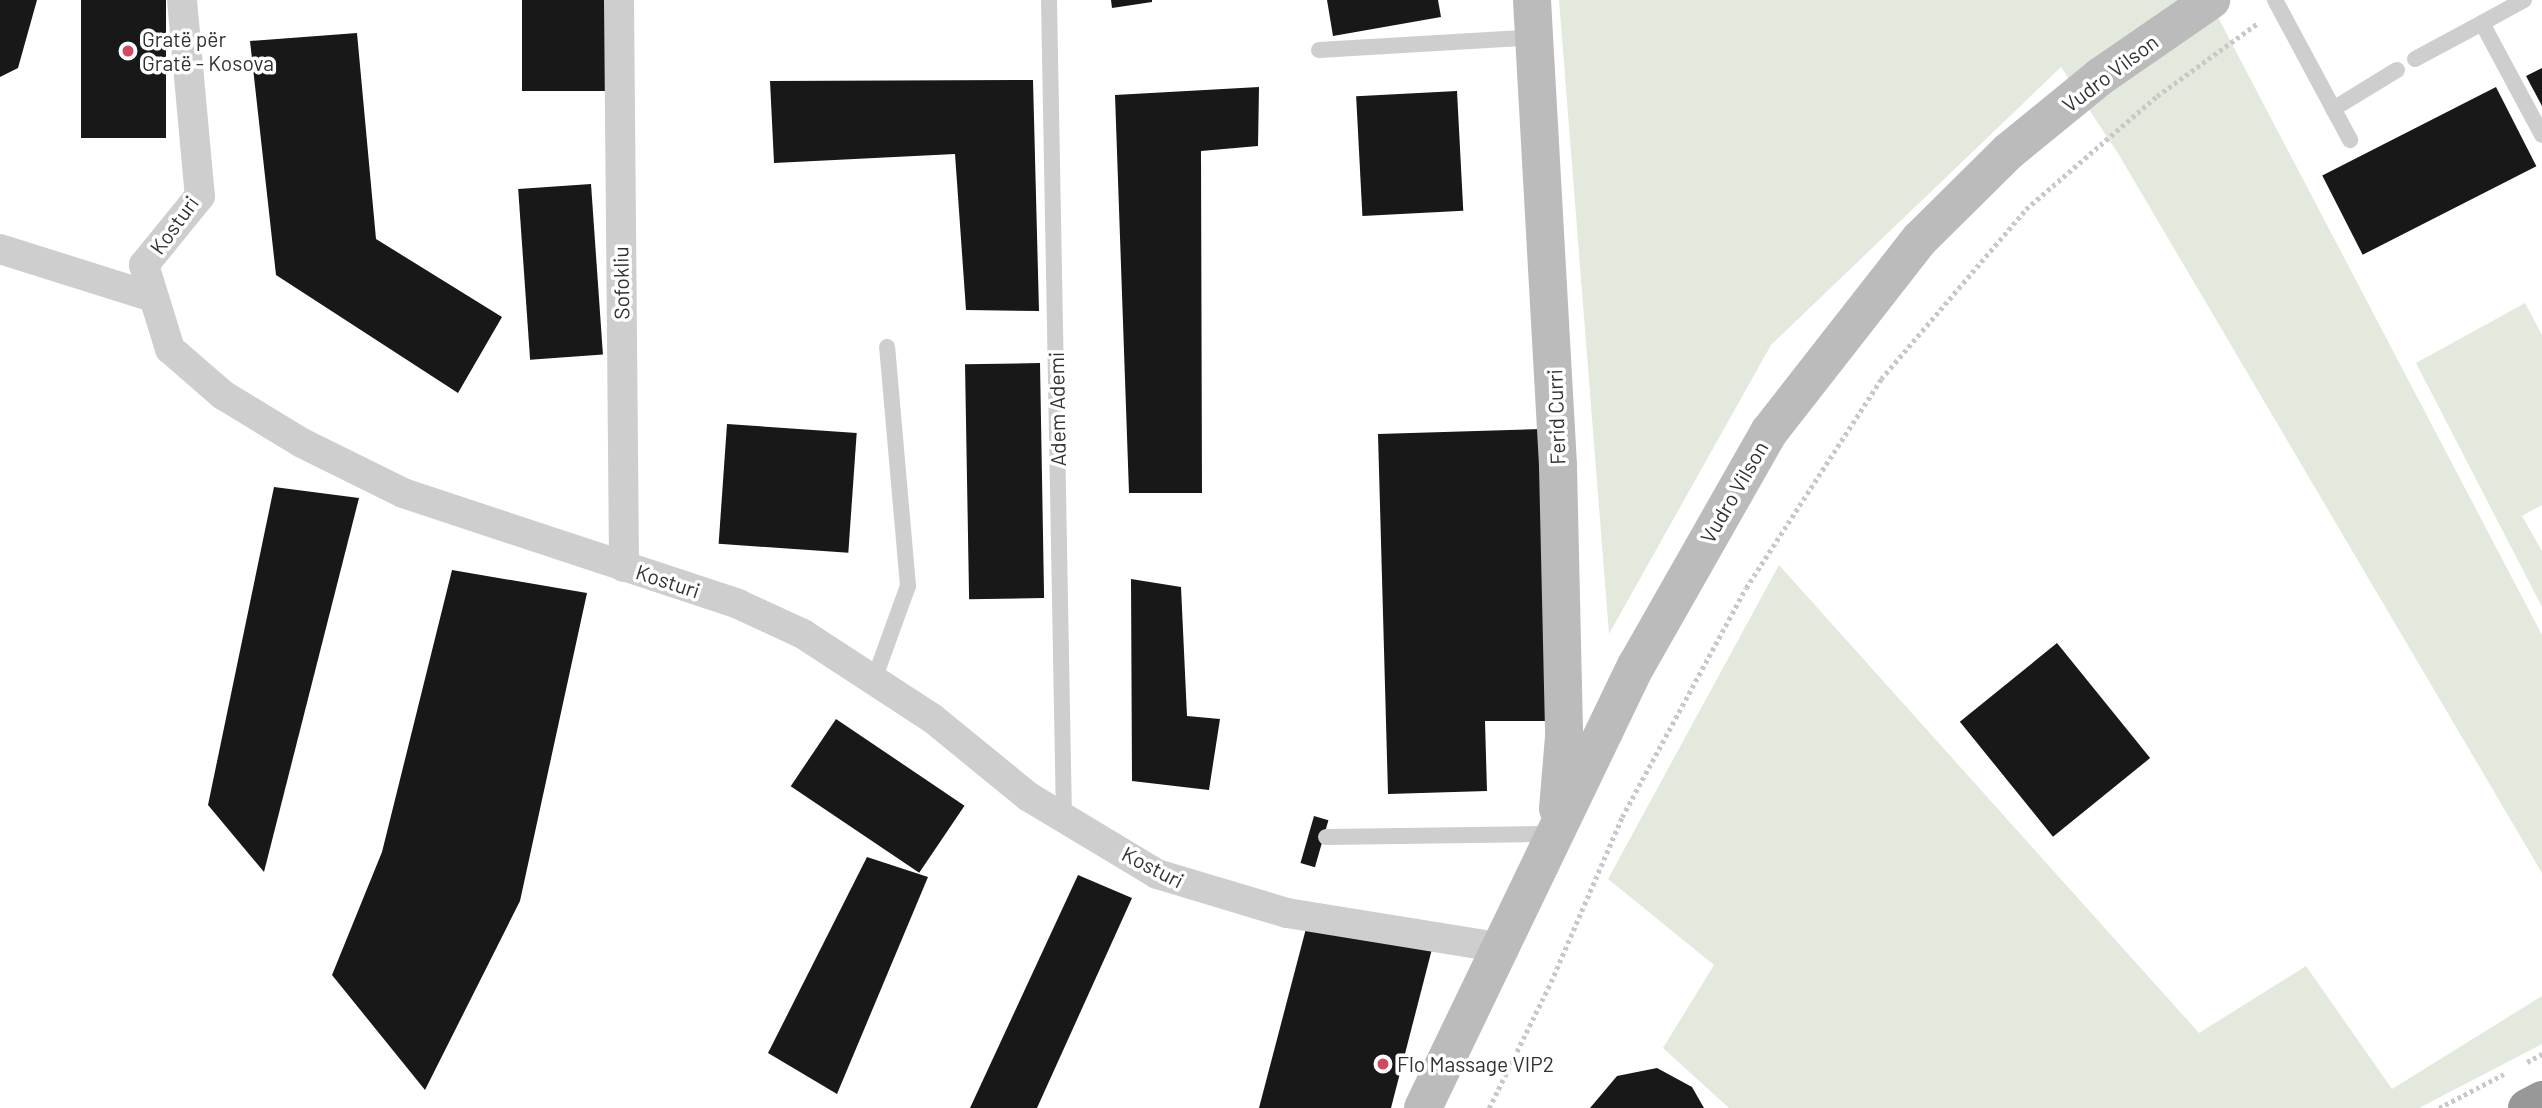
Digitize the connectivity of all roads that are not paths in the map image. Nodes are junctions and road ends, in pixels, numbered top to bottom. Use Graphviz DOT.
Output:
graph roads {
  1 [pos="182,0"];
  2 [pos="618,0"];
  3 [pos="1049,0"];
  4 [pos="2211,0"];
  5 [pos="2524,0"];
  6 [pos="2277,4"];
  7 [pos="1533,18"];
  8 [pos="2482,23"];
  9 [pos="1319,50"];
  10 [pos="2415,59"];
  11 [pos="2397,70"];
  12 [pos="2333,109"];
  13 [pos="2542,135"];
  14 [pos="2350,140"];
  15 [pos="0,249"];
  16 [pos="152,296"];
  17 [pos="887,347"];
  18 [pos="624,567"];
  19 [pos="875,677"];
  20 [pos="1064,818"];
  21 [pos="1556,834"];
  22 [pos="1326,837"];
  23 [pos="1502,948"];
  24 [pos="2542,1100"];
  25 [pos="1423,1108"];
  26 [pos="2527,1108"];
  1 -- 16 [label="street, Kosturi"];
  2 -- 18 [label="street, Sofokliu"];
  3 -- 20 [label="lane, Adem Ademi"];
  4 -- 21 [label="main road, Vudro Vilson"];
  5 -- 8 [label="lane"];
  6 -- 12 [label="lane"];
  7 -- 9 [label="lane"];
  7 -- 21 [label="main road, Ferid Curri"];
  8 -- 10 [label="lane"];
  8 -- 13 [label="lane"];
  11 -- 12 [label="lane"];
  12 -- 14 [label="lane"];
  15 -- 16 [label="street"];
  16 -- 18 [label="street, Kosturi"];
  17 -- 19 [label="lane"];
  18 -- 19 [label="street, Kosturi"];
  19 -- 20 [label="street, Kosturi"];
  20 -- 23 [label="street, Kosturi"];
  21 -- 22 [label="lane"];
  21 -- 23 [label="main road, Vudro Vilson"];
  23 -- 25 [label="main road, Vudro Vilson"];
  24 -- 26 [label="highway"];
}
